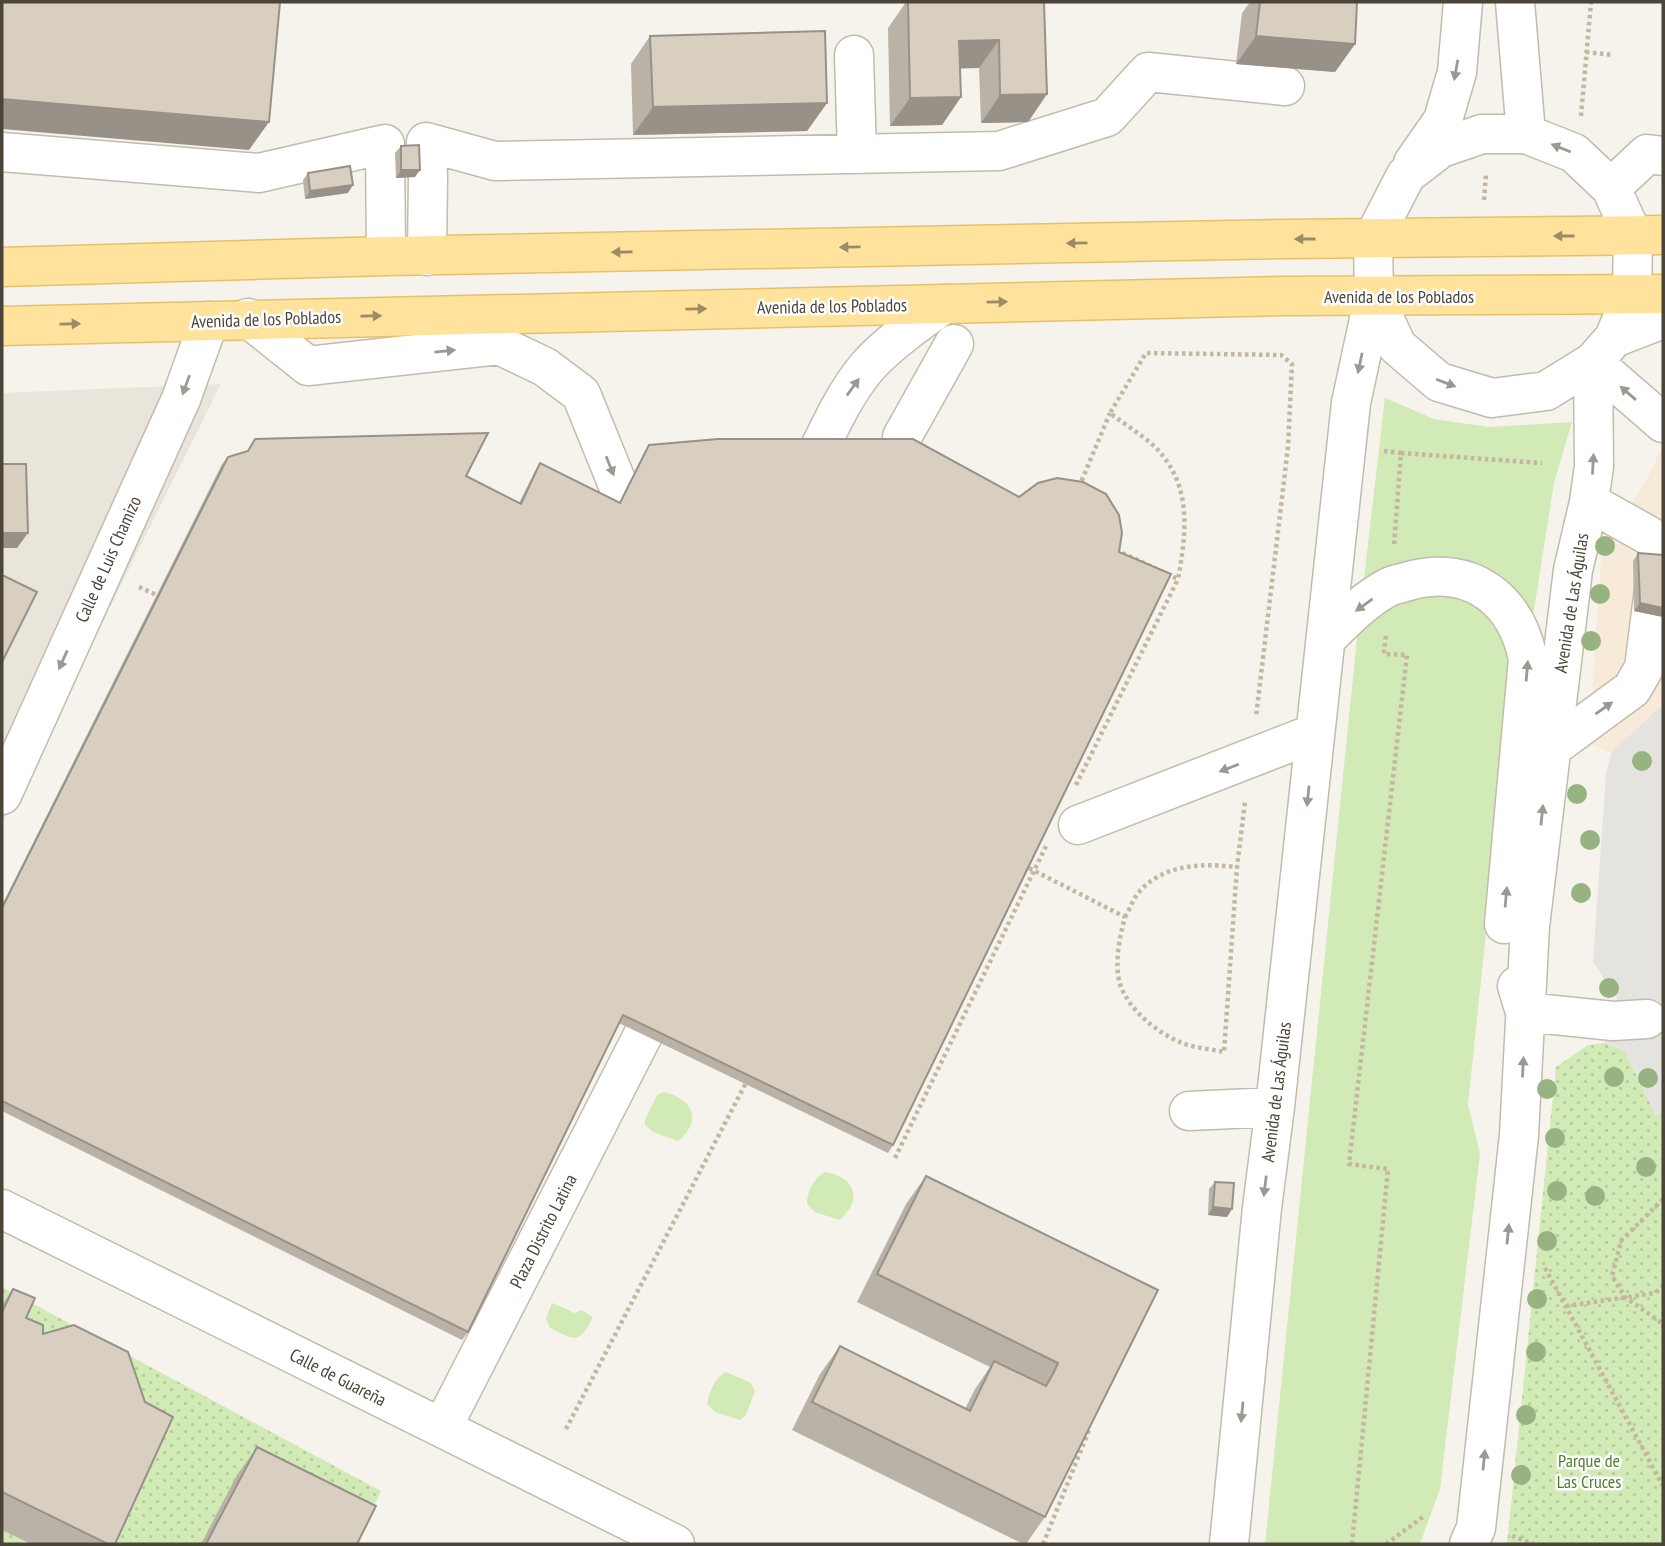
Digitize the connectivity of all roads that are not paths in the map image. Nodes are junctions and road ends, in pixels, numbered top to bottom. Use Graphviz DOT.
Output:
graph roads {
  1 [pos="1463,2"];
  2 [pos="1515,2"];
  3 [pos="854,55"];
  4 [pos="1285,86"];
  5 [pos="1526,134"];
  6 [pos="426,142"];
  7 [pos="385,144"];
  8 [pos="2,152"];
  9 [pos="857,154"];
  10 [pos="1663,156"];
  11 [pos="1406,175"];
  12 [pos="1611,188"];
  13 [pos="1648,235"];
  14 [pos="1373,239"];
  15 [pos="386,256"];
  16 [pos="427,256"];
  17 [pos="2,267"];
  18 [pos="1648,294"];
  19 [pos="1374,296"];
  20 [pos="944,304"];
  21 [pos="248,318"];
  22 [pos="1663,319"];
  23 [pos="209,321"];
  24 [pos="2,326"];
  25 [pos="954,344"];
  26 [pos="1604,350"];
  27 [pos="1663,423"];
  28 [pos="902,438"];
  29 [pos="820,447"];
  30 [pos="622,495"];
  31 [pos="1589,502"];
  32 [pos="1326,639"];
  33 [pos="1315,733"];
  34 [pos="1549,750"];
  35 [pos="2,794"];
  36 [pos="1065,830"];
  37 [pos="1525,1012"];
  38 [pos="1647,1019"];
  39 [pos="643,1035"];
  40 [pos="1275,1107"];
  41 [pos="1189,1111"];
  42 [pos="2,1209"];
  43 [pos="442,1428"];
  44 [pos="1482,1538"];
  45 [pos="675,1544"];
  46 [pos="1229,1544"];
  1 -- 11 [label="street, one-way"];
  2 -- 5 [label="street"];
  3 -- 9 [label="street"];
  4 -- 9 [label="street"];
  5 -- 11 [label="street, Avenida de Las Águilas"];
  12 -- 5 [label="street, Avenida de Las Águilas, one-way"];
  6 -- 7 [label="street"];
  6 -- 9 [label="street"];
  6 -- 16 [label="street"];
  7 -- 8 [label="street"];
  7 -- 15 [label="street"];
  10 -- 12 [label="street"];
  11 -- 14 [label="street, Avenida de Las Águilas"];
  12 -- 13 [label="street, Avenida de Las Águilas"];
  13 -- 14 [label="main road, one-way"];
  13 -- 18 [label="street, Avenida de Las Águilas"];
  14 -- 16 [label="main road, one-way"];
  14 -- 19 [label="street, Avenida de Las Águilas"];
  15 -- 16 [label="main road"];
  15 -- 17 [label="main road"];
  18 -- 19 [label="main road, Avenida de los Poblados"];
  18 -- 26 [label="street, Avenida de Las Águilas"];
  20 -- 19 [label="main road, Avenida de los Poblados, one-way"];
  19 -- 26 [label="street, Avenida de Las Águilas, one-way"];
  19 -- 32 [label="street, Avenida de Las Águilas, one-way"];
  21 -- 20 [label="main road, Avenida de los Poblados, one-way"];
  29 -- 20 [label="street, one-way"];
  21 -- 23 [label="main road, Avenida de los Poblados"];
  21 -- 30 [label="street, one-way"];
  22 -- 26 [label="street"];
  24 -- 23 [label="main road, Avenida de los Poblados, one-way"];
  23 -- 35 [label="street, Calle de Luis Chamizo, one-way"];
  25 -- 28 [label="street"];
  27 -- 26 [label="street, one-way"];
  31 -- 26 [label="street, Avenida de Las Águilas, one-way"];
  31 -- 34 [label="street, Avenida de Las Águilas"];
  34 -- 31 [label="street, one-way"];
  32 -- 33 [label="street, Avenida de Las Águilas"];
  37 -- 32 [label="street, Avenida de Las Águilas, one-way"];
  33 -- 36 [label="street, one-way"];
  33 -- 40 [label="street, Avenida de Las Águilas, one-way"];
  37 -- 34 [label="street, Avenida de Las Águilas, one-way"];
  37 -- 38 [label="street"];
  44 -- 37 [label="street, Avenida de Las Águilas, one-way"];
  39 -- 43 [label="street, Plaza Distrito Latina"];
  40 -- 41 [label="street"];
  40 -- 46 [label="street, Avenida de Las Águilas, one-way"];
  42 -- 43 [label="street, Calle de Guareña"];
  43 -- 45 [label="street, Calle de Guareña"];
}
